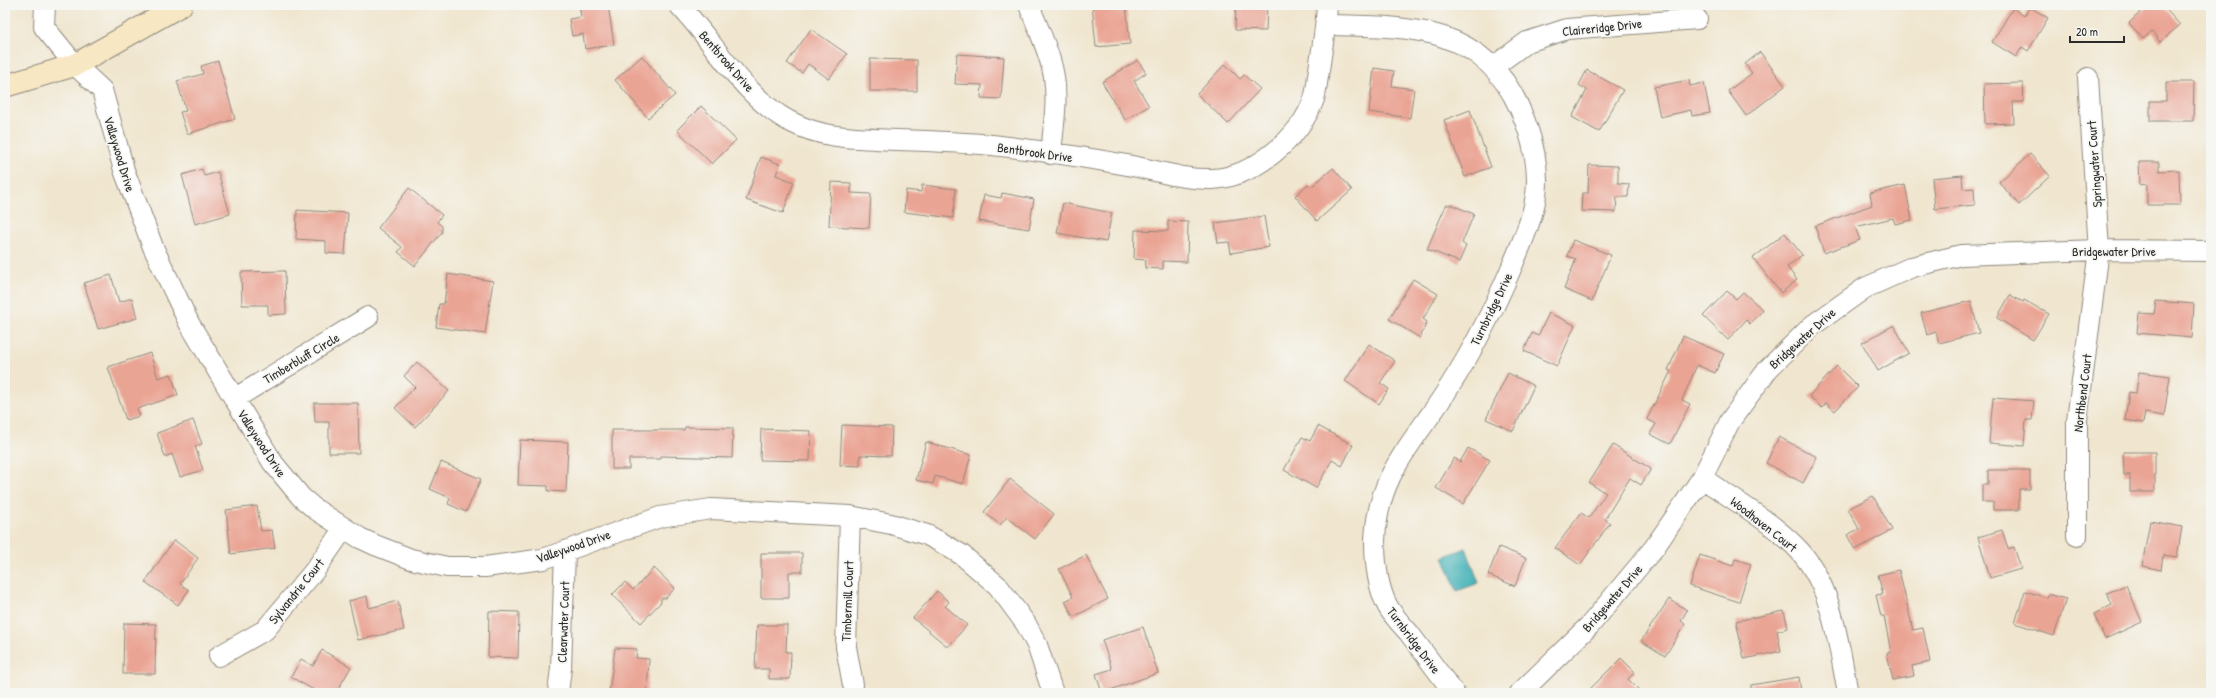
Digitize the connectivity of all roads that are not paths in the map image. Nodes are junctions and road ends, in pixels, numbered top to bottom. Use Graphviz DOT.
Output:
graph roads {
  1 [pos="45,5"];
  2 [pos="181,5"];
  3 [pos="678,5"];
  4 [pos="1029,5"];
  5 [pos="1327,5"];
  6 [pos="1697,19"];
  7 [pos="1326,25"];
  8 [pos="75,65"];
  9 [pos="1493,67"];
  10 [pos="2088,78"];
  11 [pos="5,86"];
  12 [pos="1050,154"];
  13 [pos="2099,250"];
  14 [pos="2211,251"];
  15 [pos="368,317"];
  16 [pos="234,399"];
  17 [pos="1702,478"];
  18 [pos="850,516"];
  19 [pos="344,528"];
  20 [pos="2077,536"];
  21 [pos="565,552"];
  22 [pos="219,656"];
  23 [pos="852,685"];
  24 [pos="558,693"];
  25 [pos="1053,693"];
  26 [pos="1454,693"];
  27 [pos="1520,693"];
  28 [pos="1848,693"];
  1 -- 8 [label="street, Valleywood Drive"];
  2 -- 8 [label="street"];
  3 -- 12 [label="street, Bentbrook Drive"];
  4 -- 12 [label="street"];
  5 -- 7 [label="street, Bentbrook Drive"];
  6 -- 9 [label="street, Claireridge Drive"];
  7 -- 9 [label="street, Turnbridge Drive"];
  7 -- 12 [label="street, Bentbrook Drive"];
  8 -- 11 [label="street"];
  8 -- 16 [label="street, Valleywood Drive"];
  9 -- 26 [label="street, Turnbridge Drive"];
  10 -- 13 [label="street, Springwater Court"];
  13 -- 14 [label="street, Bridgewater Drive"];
  13 -- 17 [label="street, Bridgewater Drive"];
  13 -- 20 [label="street, Northbend Court"];
  15 -- 16 [label="street, Timberbluff Circle"];
  16 -- 19 [label="street, Valleywood Drive"];
  17 -- 27 [label="street, Bridgewater Drive"];
  17 -- 28 [label="street, Woodhaven Court"];
  18 -- 21 [label="street, Valleywood Drive"];
  18 -- 23 [label="street, Timbermill Court"];
  18 -- 25 [label="street, Valleywood Drive"];
  19 -- 21 [label="street, Valleywood Drive"];
  19 -- 22 [label="street, Sylvandrie Court"];
  21 -- 24 [label="street, Clearwater Court"];
}
